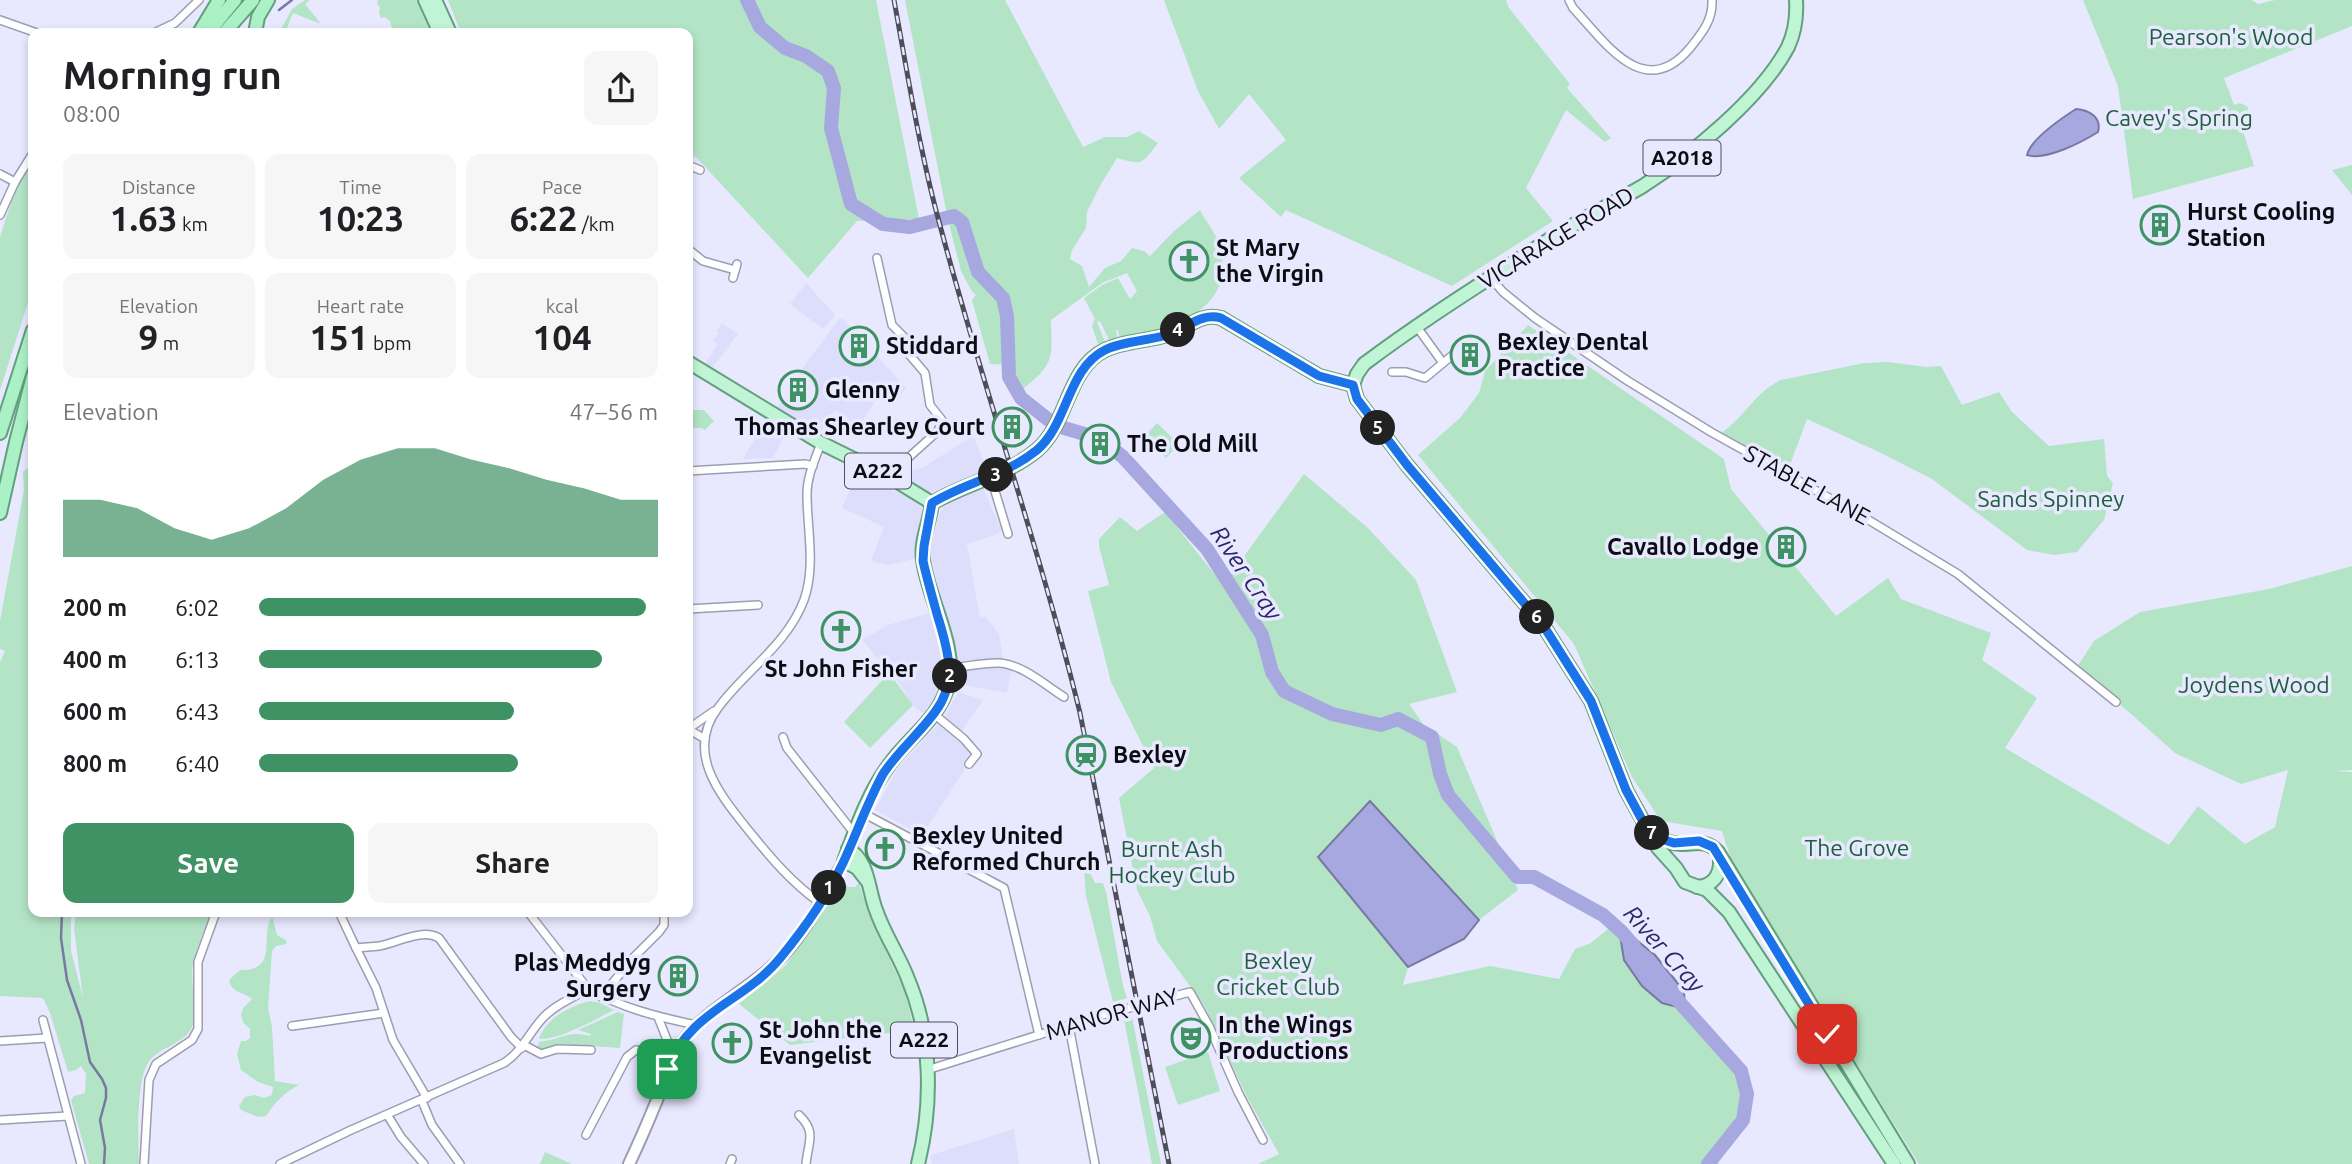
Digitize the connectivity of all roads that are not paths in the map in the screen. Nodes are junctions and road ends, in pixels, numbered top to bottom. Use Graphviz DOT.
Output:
graph roads {
  1 [pos="199,0"];
  2 [pos="219,0"];
  3 [pos="235,0"];
  4 [pos="253,0"];
  5 [pos="268,0"];
  6 [pos="425,0"];
  7 [pos="435,0"];
  8 [pos="1569,0"];
  9 [pos="1712,0"];
  10 [pos="1796,0"];
  11 [pos="0,20"];
  12 [pos="164,28"];
  13 [pos="203,28"];
  14 [pos="212,28"];
  15 [pos="228,28"];
  16 [pos="256,28"];
  17 [pos="438,28"];
  18 [pos="448,28"];
  19 [pos="28,30"];
  20 [pos="28,161"];
  21 [pos="693,167"];
  22 [pos="700,170"];
  23 [pos="0,174"];
  24 [pos="15,182"];
  25 [pos="0,215"];
  26 [pos="693,253"];
  27 [pos="877,258"];
  28 [pos="735,270"];
  29 [pos="1491,278"];
  30 [pos="1417,327"];
  31 [pos="28,346"];
  32 [pos="1454,354"];
  33 [pos="1443,363"];
  34 [pos="693,365"];
  35 [pos="1392,372"];
  36 [pos="1353,385"];
  37 [pos="28,395"];
  38 [pos="28,406"];
  39 [pos="19,429"];
  40 [pos="0,433"];
  41 [pos="821,443"];
  42 [pos="813,466"];
  43 [pos="693,471"];
  44 [pos="888,476"];
  45 [pos="991,478"];
  46 [pos="932,503"];
  47 [pos="0,513"];
  48 [pos="1008,534"];
  49 [pos="758,605"];
  50 [pos="693,609"];
  51 [pos="950,668"];
  52 [pos="1064,697"];
  53 [pos="2116,702"];
  54 [pos="717,709"];
  55 [pos="934,714"];
  56 [pos="693,726"];
  57 [pos="693,732"];
  58 [pos="783,737"];
  59 [pos="705,739"];
  60 [pos="970,764"];
  61 [pos="863,813"];
  62 [pos="1647,829"];
  63 [pos="854,833"];
  64 [pos="1692,842"];
  65 [pos="846,855"];
  66 [pos="1720,859"];
  67 [pos="1676,868"];
  68 [pos="1696,887"];
  69 [pos="820,903"];
  70 [pos="214,917"];
  71 [pos="341,917"];
  72 [pos="532,917"];
  73 [pos="664,917"];
  74 [pos="356,948"];
  75 [pos="587,989"];
  76 [pos="601,996"];
  77 [pos="384,1013"];
  78 [pos="658,1017"];
  79 [pos="43,1020"];
  80 [pos="696,1024"];
  81 [pos="292,1026"];
  82 [pos="1069,1026"];
  83 [pos="1039,1035"];
  84 [pos="47,1038"];
  85 [pos="0,1041"];
  86 [pos="668,1042"];
  87 [pos="523,1046"];
  88 [pos="578,1049"];
  89 [pos="591,1050"];
  90 [pos="673,1055"];
  91 [pos="577,1060"];
  92 [pos="927,1070"];
  93 [pos="424,1099"];
  94 [pos="799,1115"];
  95 [pos="68,1116"];
  96 [pos="388,1116"];
  97 [pos="817,1118"];
  98 [pos="0,1121"];
  99 [pos="808,1123"];
  100 [pos="586,1135"];
  101 [pos="1264,1140"];
  102 [pos="81,1164"];
  103 [pos="144,1164"];
  104 [pos="280,1164"];
  105 [pos="424,1164"];
  106 [pos="460,1164"];
  107 [pos="629,1164"];
  108 [pos="806,1164"];
  109 [pos="918,1164"];
  110 [pos="1095,1164"];
  111 [pos="1894,1164"];
  112 [pos="1908,1164"];
  1 -- 12 [label="street"];
  2 -- 13 [label="highway"];
  3 -- 14 [label="highway"];
  4 -- 15 [label="highway"];
  5 -- 16 [label="highway"];
  6 -- 17 [label="main road"];
  7 -- 18 [label="main road"];
  8 -- 9 [label="street"];
  10 -- 29 [label="main road, VICARAGE ROAD / A2018"];
  11 -- 19 [label="street"];
  20 -- 24 [label="street"];
  21 -- 22 [label="street"];
  23 -- 24 [label="street"];
  24 -- 25 [label="street"];
  26 -- 28 [label="street"];
  27 -- 44 [label="street"];
  29 -- 30 [label="main road, VICARAGE ROAD / A2018"];
  29 -- 53 [label="street, STABLE LANE"];
  30 -- 33 [label="street"];
  30 -- 36 [label="main road, VICARAGE ROAD / A2018"];
  31 -- 40 [label="highway"];
  32 -- 33 [label="street"];
  33 -- 35 [label="street"];
  34 -- 41 [label="main road"];
  36 -- 45 [label="main road"];
  36 -- 62 [label="main road"];
  37 -- 39 [label="highway"];
  38 -- 39 [label="highway"];
  39 -- 47 [label="highway"];
  41 -- 42 [label="street"];
  41 -- 44 [label="main road, A222"];
  42 -- 43 [label="street"];
  42 -- 54 [label="street"];
  44 -- 46 [label="main road, A222"];
  45 -- 46 [label="main road"];
  45 -- 48 [label="street"];
  46 -- 51 [label="main road, A222"];
  49 -- 50 [label="street"];
  51 -- 52 [label="street"];
  51 -- 55 [label="main road, A222"];
  54 -- 56 [label="street"];
  54 -- 59 [label="street"];
  55 -- 60 [label="street"];
  55 -- 61 [label="main road, A222"];
  57 -- 59 [label="street"];
  58 -- 63 [label="street"];
  59 -- 69 [label="street"];
  61 -- 63 [label="main road, A222"];
  61 -- 83 [label="street"];
  62 -- 64 [label="main road"];
  62 -- 67 [label="main road"];
  63 -- 65 [label="main road, A222"];
  64 -- 66 [label="main road"];
  64 -- 67 [label="main road"];
  65 -- 69 [label="main road"];
  65 -- 92 [label="main road, A222"];
  66 -- 68 [label="main road"];
  66 -- 112 [label="main road"];
  67 -- 68 [label="main road"];
  68 -- 111 [label="main road"];
  69 -- 80 [label="main road"];
  70 -- 103 [label="street"];
  71 -- 74 [label="street"];
  72 -- 75 [label="street"];
  73 -- 76 [label="street"];
  74 -- 77 [label="street"];
  74 -- 87 [label="street"];
  75 -- 76 [label="street"];
  75 -- 87 [label="street"];
  76 -- 78 [label="street"];
  77 -- 81 [label="street"];
  77 -- 93 [label="street"];
  78 -- 80 [label="street"];
  78 -- 86 [label="street"];
  79 -- 84 [label="street"];
  80 -- 90 [label="main road"];
  82 -- 83 [label="street, MANOR WAY"];
  82 -- 101 [label="street, MANOR WAY"];
  82 -- 110 [label="street"];
  83 -- 92 [label="street, MANOR WAY"];
  84 -- 85 [label="street"];
  84 -- 95 [label="street"];
  86 -- 90 [label="street"];
  86 -- 100 [label="street"];
  87 -- 88 [label="street"];
  87 -- 93 [label="street"];
  88 -- 89 [label="street"];
  88 -- 91 [label="street"];
  90 -- 107 [label="main road"];
  92 -- 109 [label="main road, A222"];
  93 -- 96 [label="street"];
  93 -- 106 [label="street"];
  94 -- 99 [label="street"];
  95 -- 98 [label="street"];
  95 -- 102 [label="street"];
  96 -- 104 [label="street"];
  96 -- 105 [label="street"];
  97 -- 99 [label="street"];
  99 -- 108 [label="street"];
}
